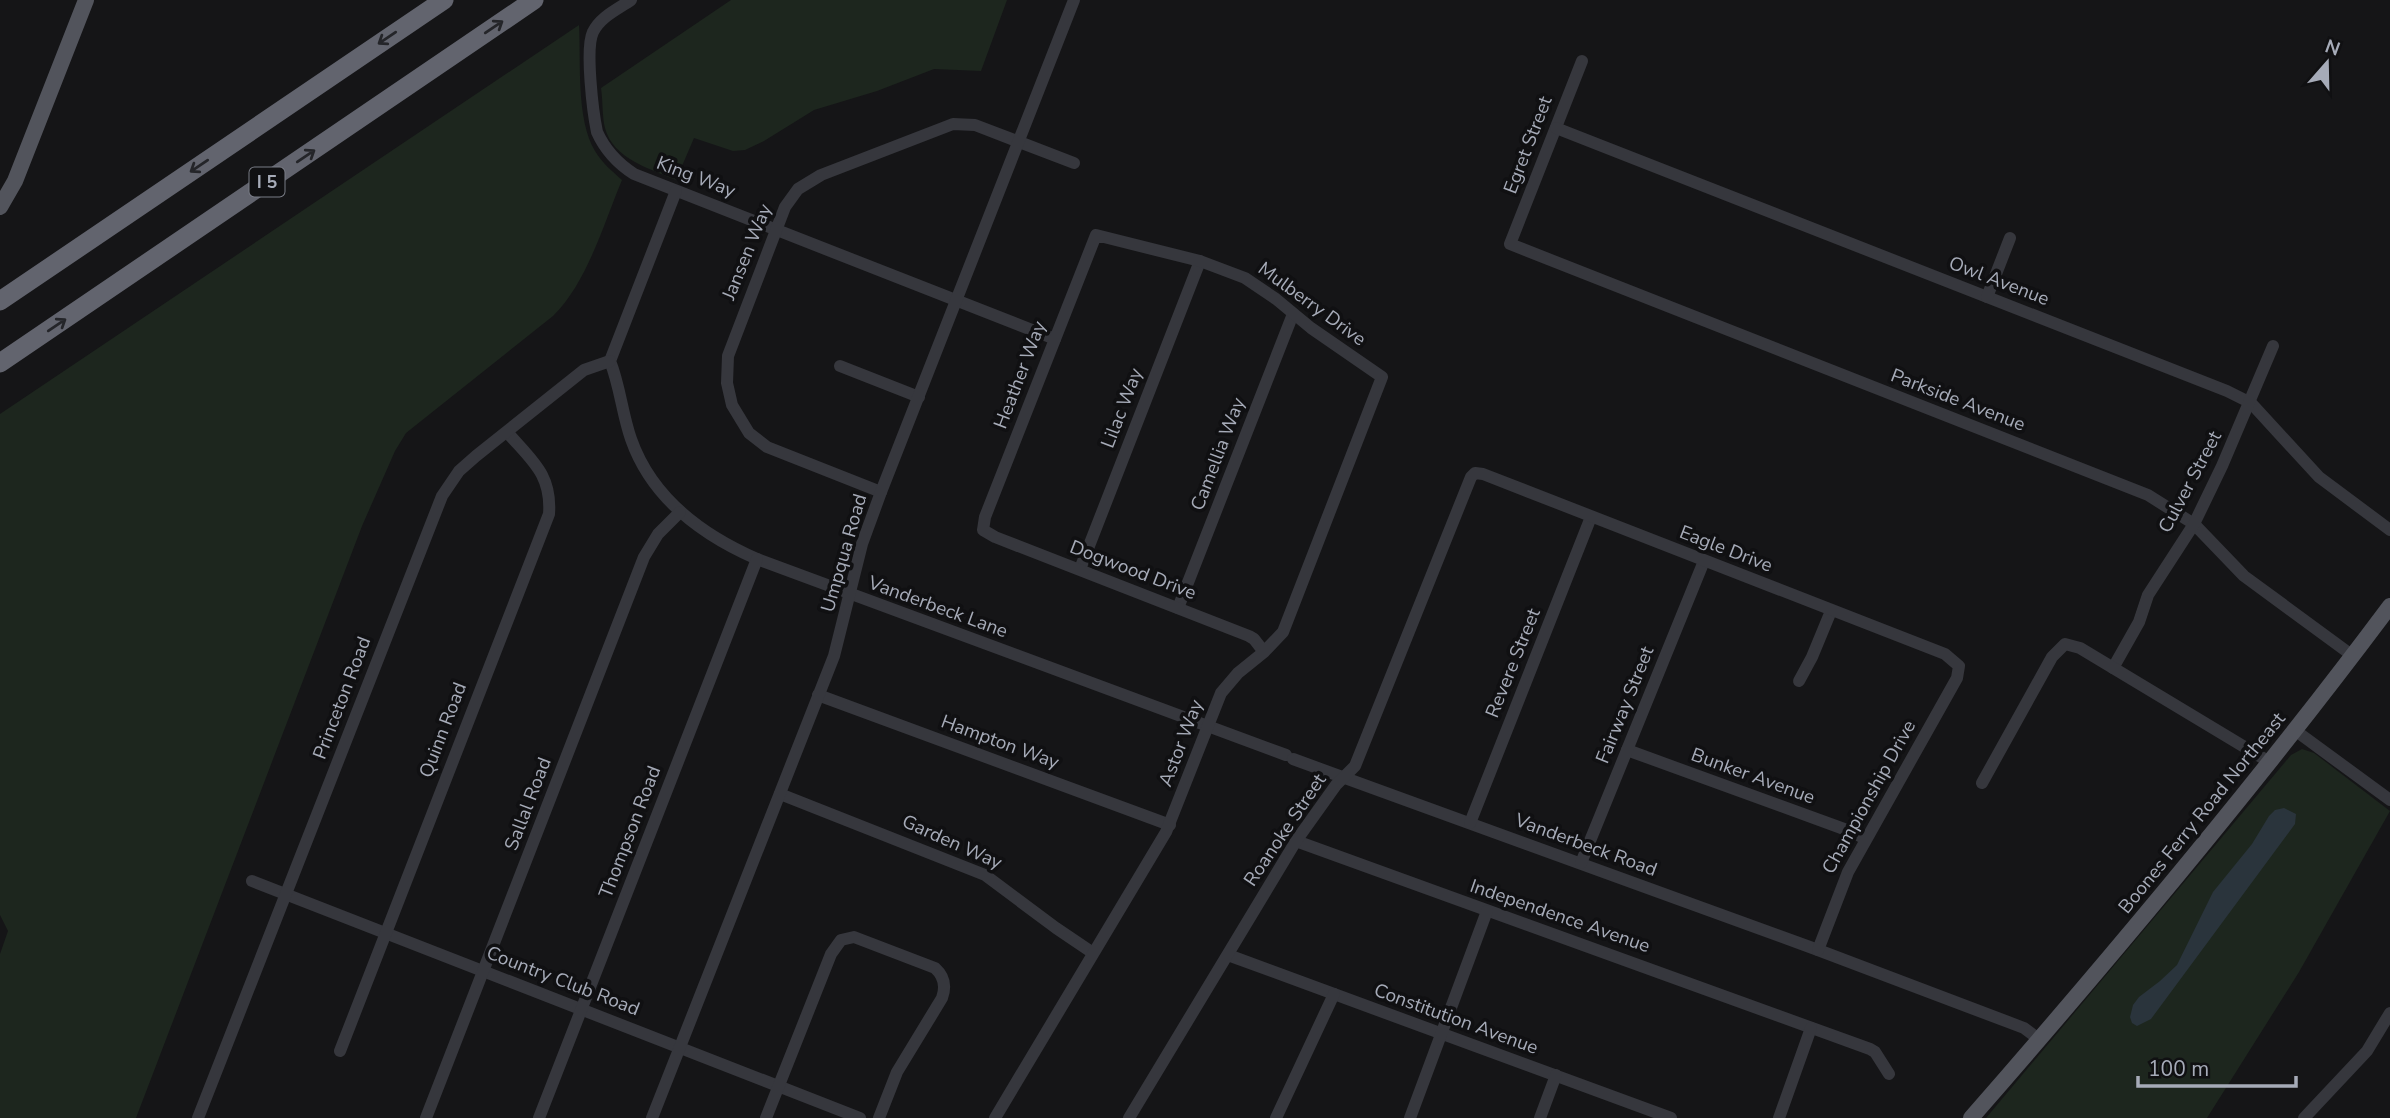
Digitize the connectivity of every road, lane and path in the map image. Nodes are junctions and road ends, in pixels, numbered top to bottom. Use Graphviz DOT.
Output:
graph roads {
  1 [pos="86,0"];
  2 [pos="444,0"];
  3 [pos="534,0"];
  4 [pos="631,0"];
  5 [pos="1074,0"];
  6 [pos="1582,61"];
  7 [pos="1556,128"];
  8 [pos="1018,141"];
  9 [pos="1073,163"];
  10 [pos="676,191"];
  11 [pos="0,207"];
  12 [pos="775,228"];
  13 [pos="1096,235"];
  14 [pos="2010,238"];
  15 [pos="1510,244"];
  16 [pos="1200,261"];
  17 [pos="1987,297"];
  18 [pos="957,300"];
  19 [pos="0,301"];
  20 [pos="1293,314"];
  21 [pos="1055,339"];
  22 [pos="2273,345"];
  23 [pos="610,361"];
  24 [pos="0,363"];
  25 [pos="840,366"];
  26 [pos="1382,377"];
  27 [pos="919,397"];
  28 [pos="2251,402"];
  29 [pos="507,432"];
  30 [pos="1475,473"];
  31 [pos="881,492"];
  32 [pos="680,512"];
  33 [pos="1591,517"];
  34 [pos="2194,524"];
  35 [pos="983,530"];
  36 [pos="2390,530"];
  37 [pos="757,559"];
  38 [pos="1704,561"];
  39 [pos="1080,569"];
  40 [pos="850,595"];
  41 [pos="2390,606"];
  42 [pos="1178,608"];
  43 [pos="1831,611"];
  44 [pos="1264,652"];
  45 [pos="2353,656"];
  46 [pos="1959,666"];
  47 [pos="2113,668"];
  48 [pos="1798,681"];
  49 [pos="818,695"];
  50 [pos="1207,727"];
  51 [pos="2297,731"];
  52 [pos="1627,750"];
  53 [pos="1289,757"];
  54 [pos="2272,762"];
  55 [pos="1344,777"];
  56 [pos="1982,783"];
  57 [pos="780,793"];
  58 [pos="2390,800"];
  59 [pos="1470,823"];
  60 [pos="1170,825"];
  61 [pos="1865,839"];
  62 [pos="1296,841"];
  63 [pos="1581,863"];
  64 [pos="251,881"];
  65 [pos="285,894"];
  66 [pos="1488,911"];
  67 [pos="384,932"];
  68 [pos="1818,950"];
  69 [pos="1093,953"];
  70 [pos="1228,955"];
  71 [pos="484,971"];
  72 [pos="1334,995"];
  73 [pos="582,1009"];
  74 [pos="2390,1013"];
  75 [pos="1811,1028"];
  76 [pos="1442,1033"];
  77 [pos="2040,1040"];
  78 [pos="680,1047"];
  79 [pos="340,1051"];
  80 [pos="1889,1074"];
  81 [pos="1556,1075"];
  82 [pos="778,1086"];
  83 [pos="198,1118"];
  84 [pos="426,1118"];
  85 [pos="539,1118"];
  86 [pos="653,1118"];
  87 [pos="766,1118"];
  88 [pos="860,1118"];
  89 [pos="880,1118"];
  90 [pos="995,1118"];
  91 [pos="1129,1118"];
  92 [pos="1276,1118"];
  93 [pos="1410,1118"];
  94 [pos="1540,1118"];
  95 [pos="1671,1118"];
  96 [pos="1779,1118"];
  97 [pos="1971,1118"];
  98 [pos="2304,1118"];
  1 -- 11 [label="main road"];
  2 -- 19 [label="highway, one-way"];
  24 -- 3 [label="highway, I 5, one-way"];
  4 -- 10 [label="street, King Way"];
  5 -- 8 [label="street, Umpqua Road"];
  6 -- 7 [label="street, Egret Street"];
  7 -- 15 [label="street, Egret Street"];
  7 -- 17 [label="street, Owl Avenue"];
  8 -- 9 [label="street, Jansen Way"];
  8 -- 12 [label="street, Jansen Way"];
  8 -- 18 [label="street, Umpqua Road"];
  10 -- 12 [label="street, King Way"];
  10 -- 23 [label="street"];
  12 -- 18 [label="street, King Way"];
  12 -- 31 [label="street, Jansen Way"];
  13 -- 16 [label="street, Mulberry Drive"];
  13 -- 21 [label="street, Heather Way"];
  14 -- 17 [label="street"];
  15 -- 34 [label="street, Parkside Avenue"];
  16 -- 20 [label="street, Mulberry Drive"];
  16 -- 39 [label="street, Lilac Way"];
  17 -- 28 [label="street, Owl Avenue"];
  18 -- 21 [label="street, King Way"];
  18 -- 27 [label="street, Umpqua Road"];
  20 -- 26 [label="street, Mulberry Drive"];
  20 -- 42 [label="street, Camellia Way"];
  21 -- 35 [label="street, Heather Way"];
  22 -- 28 [label="street, Culver Street"];
  23 -- 29 [label="street, Princeton Road"];
  23 -- 32 [label="street, Vanderbeck Lane"];
  25 -- 27 [label="street"];
  26 -- 44 [label="street, Astor Way"];
  27 -- 31 [label="street, Umpqua Road"];
  28 -- 34 [label="street, Culver Street"];
  28 -- 36 [label="street, Owl Avenue"];
  29 -- 65 [label="street, Princeton Road"];
  29 -- 67 [label="street, Quinn Road"];
  30 -- 33 [label="street, Eagle Drive"];
  30 -- 55 [label="street, Roanoke Street"];
  31 -- 40 [label="street, Umpqua Road"];
  32 -- 37 [label="street, Vanderbeck Lane"];
  32 -- 71 [label="street, Sallal Road"];
  33 -- 38 [label="street, Eagle Drive"];
  33 -- 59 [label="street, Revere Street"];
  34 -- 45 [label="street, Parkside Avenue"];
  34 -- 47 [label="street, Culver Street"];
  35 -- 39 [label="street, Dogwood Drive"];
  37 -- 40 [label="street, Vanderbeck Lane"];
  37 -- 73 [label="street, Thompson Road"];
  38 -- 43 [label="street, Eagle Drive"];
  38 -- 52 [label="street, Fairway Street"];
  39 -- 42 [label="street, Dogwood Drive"];
  40 -- 49 [label="street, Umpqua Road"];
  40 -- 50 [label="street, Vanderbeck Lane"];
  41 -- 45 [label="main road, Boones Ferry Road Northeast"];
  42 -- 44 [label="street, Dogwood Drive"];
  43 -- 46 [label="street, Eagle Drive"];
  43 -- 48 [label="street"];
  44 -- 50 [label="street, Astor Way"];
  45 -- 51 [label="main road, Boones Ferry Road Northeast"];
  46 -- 61 [label="street, Championship Drive"];
  47 -- 54 [label="street"];
  47 -- 56 [label="street"];
  49 -- 57 [label="street, Umpqua Road"];
  49 -- 60 [label="street, Hampton Way"];
  50 -- 53 [label="street, Vanderbeck Lane"];
  50 -- 60 [label="street, Astor Way"];
  51 -- 54 [label="main road, Boones Ferry Road Northeast"];
  51 -- 58 [label="street"];
  52 -- 61 [label="street, Bunker Avenue"];
  52 -- 63 [label="street, Fairway Street"];
  53 -- 55 [label="street, Vanderbeck Road"];
  54 -- 77 [label="main road, Boones Ferry Road Northeast"];
  55 -- 59 [label="street, Vanderbeck Road"];
  55 -- 62 [label="street, Roanoke Street"];
  57 -- 69 [label="street, Garden Way"];
  57 -- 78 [label="street, Umpqua Road"];
  59 -- 63 [label="street, Vanderbeck Road"];
  60 -- 69 [label="street, Astor Way"];
  61 -- 68 [label="street, Championship Drive"];
  62 -- 66 [label="street, Independence Avenue"];
  62 -- 70 [label="street, Roanoke Street"];
  63 -- 68 [label="street, Vanderbeck Road"];
  64 -- 65 [label="street, Country Club Road"];
  65 -- 67 [label="street, Country Club Road"];
  65 -- 83 [label="street, Princeton Road"];
  66 -- 75 [label="street, Independence Avenue"];
  66 -- 76 [label="street"];
  67 -- 71 [label="street, Country Club Road"];
  67 -- 79 [label="street, Quinn Road"];
  68 -- 77 [label="street, Vanderbeck Road"];
  69 -- 90 [label="street, Astor Way"];
  70 -- 72 [label="street, Constitution Avenue"];
  70 -- 91 [label="street, Roanoke Street"];
  71 -- 73 [label="street, Country Club Road"];
  71 -- 84 [label="street, Sallal Road"];
  72 -- 76 [label="street, Constitution Avenue"];
  72 -- 92 [label="street"];
  73 -- 78 [label="street, Country Club Road"];
  73 -- 85 [label="street, Thompson Road"];
  74 -- 98 [label="street"];
  75 -- 80 [label="street, Independence Avenue"];
  75 -- 96 [label="street"];
  76 -- 81 [label="street, Constitution Avenue"];
  76 -- 93 [label="street"];
  77 -- 97 [label="main road, Boones Ferry Road Northeast"];
  78 -- 82 [label="street, Country Club Road"];
  78 -- 86 [label="street, Umpqua Road"];
  81 -- 94 [label="street"];
  81 -- 95 [label="street, Constitution Avenue"];
  82 -- 87 [label="street"];
  82 -- 88 [label="street, Country Club Road"];
  82 -- 89 [label="street"];
}
